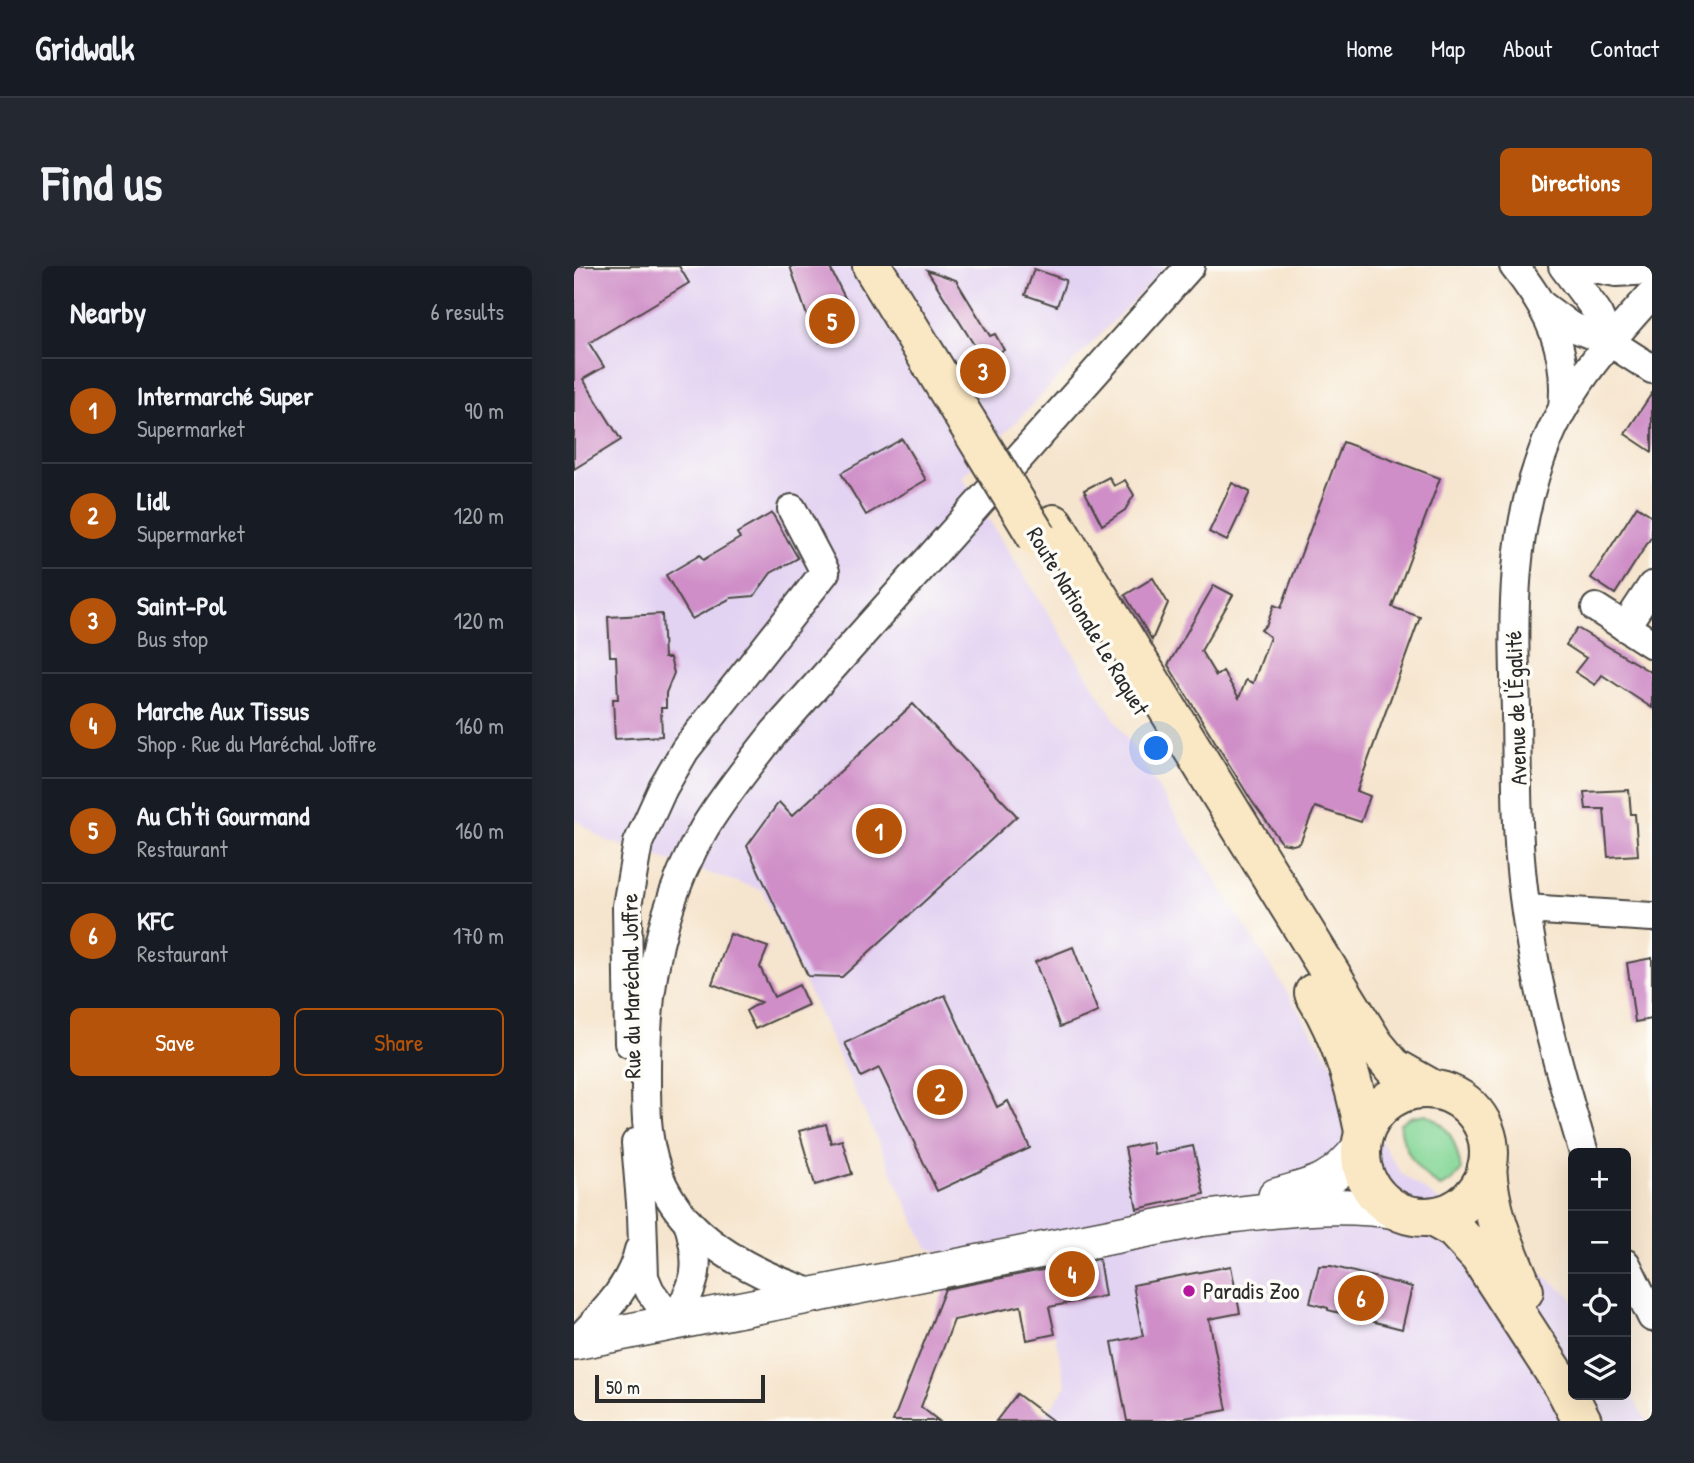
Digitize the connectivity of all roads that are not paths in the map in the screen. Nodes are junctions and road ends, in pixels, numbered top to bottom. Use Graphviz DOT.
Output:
graph roads {
  1 [pos="872,266"];
  2 [pos="896,266"];
  3 [pos="1189,266"];
  4 [pos="1514,266"];
  5 [pos="1563,266"];
  6 [pos="1582,266"];
  7 [pos="1652,270"];
  8 [pos="1652,294"];
  9 [pos="1541,304"];
  10 [pos="1610,342"];
  11 [pos="1652,369"];
  12 [pos="1563,409"];
  13 [pos="977,418"];
  14 [pos="792,509"];
  15 [pos="1652,586"];
  16 [pos="1596,608"];
  17 [pos="1625,627"];
  18 [pos="1652,644"];
  19 [pos="1526,909"];
  20 [pos="1652,917"];
  21 [pos="1287,926"];
  22 [pos="1432,1089"];
  23 [pos="1362,1138"];
  24 [pos="1583,1148"];
  25 [pos="1487,1167"];
  26 [pos="1414,1214"];
  27 [pos="1199,1219"];
  28 [pos="688,1221"];
  29 [pos="642,1237"];
  30 [pos="1631,1274"];
  31 [pos="817,1295"];
  32 [pos="1652,1317"];
  33 [pos="673,1323"];
  34 [pos="576,1342"];
  35 [pos="1568,1369"];
  36 [pos="1587,1400"];
  37 [pos="1582,1421"];
  38 [pos="1600,1421"];
  1 -- 13 [label="main road, Route Nationale Le Raquet"];
  2 -- 13 [label="main road, Route Nationale Le Raquet"];
  3 -- 28 [label="street"];
  4 -- 9 [label="street"];
  5 -- 10 [label="street"];
  6 -- 7 [label="street"];
  8 -- 10 [label="street, Avenue de l'Égalité"];
  9 -- 10 [label="street"];
  9 -- 12 [label="street"];
  10 -- 11 [label="street"];
  10 -- 12 [label="street, Avenue de l'Égalité"];
  12 -- 19 [label="street, Avenue de l'Égalité"];
  13 -- 21 [label="main road, Route Nationale Le Raquet"];
  14 -- 29 [label="street, Rue du Maréchal Joffre"];
  15 -- 17 [label="street"];
  16 -- 17 [label="street"];
  17 -- 18 [label="street"];
  19 -- 20 [label="street"];
  19 -- 24 [label="street, Avenue de l'Égalité"];
  21 -- 22 [label="main road, Route Nationale Le Raquet"];
  21 -- 23 [label="main road, Route Nationale Le Raquet"];
  22 -- 23 [label="main road"];
  22 -- 25 [label="main road"];
  23 -- 26 [label="main road"];
  23 -- 27 [label="street, Rue du Maréchal Joffre"];
  25 -- 26 [label="main road"];
  25 -- 35 [label="main road"];
  26 -- 27 [label="street, Rue du Maréchal Joffre"];
  26 -- 37 [label="main road"];
  27 -- 31 [label="street, Rue du Maréchal Joffre"];
  28 -- 31 [label="street"];
  28 -- 33 [label="street"];
  29 -- 33 [label="street, Rue du Maréchal Joffre"];
  29 -- 34 [label="street, Rue du Maréchal Joffre"];
  30 -- 32 [label="street"];
  31 -- 33 [label="street, Rue du Maréchal Joffre"];
  33 -- 34 [label="street, Rue du Maréchal Joffre"];
  36 -- 38 [label="main road"];
}
